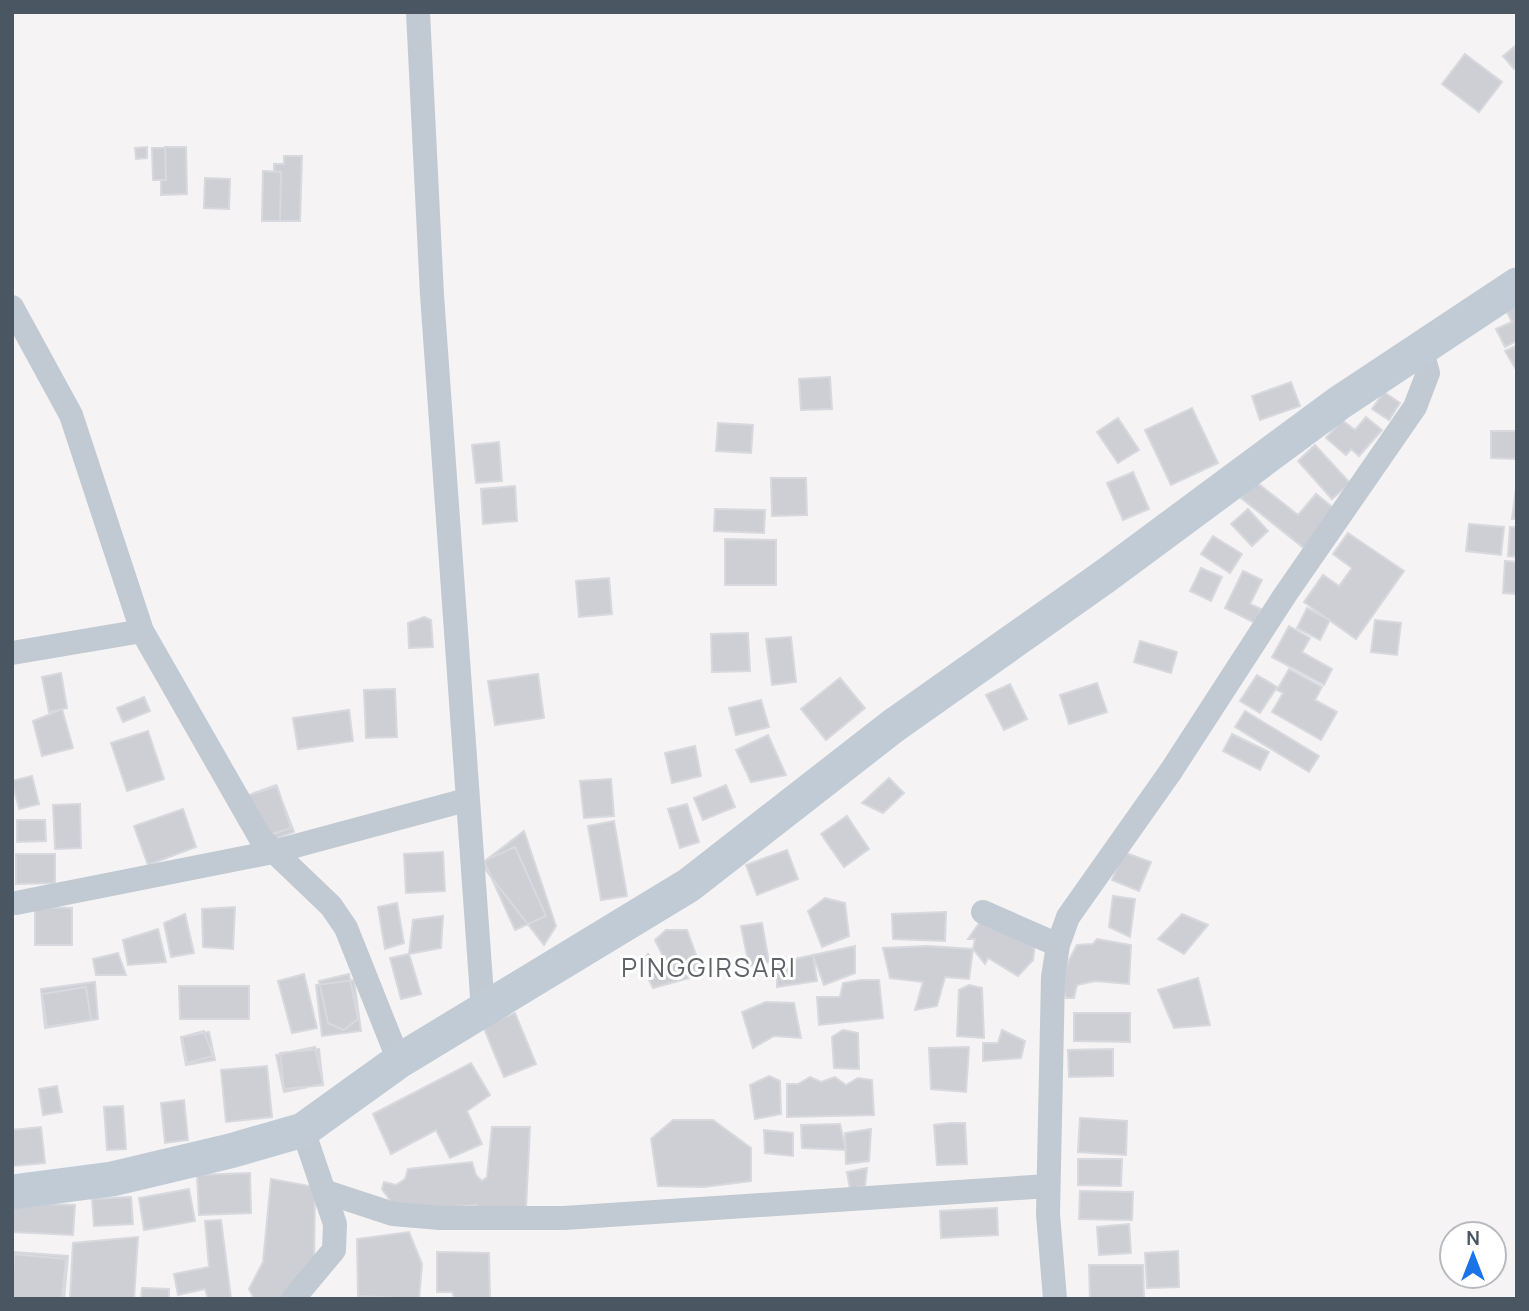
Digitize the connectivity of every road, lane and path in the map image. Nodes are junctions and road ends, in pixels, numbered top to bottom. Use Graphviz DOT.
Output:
graph roads {
  1 [pos="418,12"];
  2 [pos="1515,290"];
  3 [pos="12,307"];
  4 [pos="1421,348"];
  5 [pos="142,631"];
  6 [pos="12,653"];
  7 [pos="466,800"];
  8 [pos="273,852"];
  9 [pos="16,903"];
  10 [pos="983,912"];
  11 [pos="1058,945"];
  12 [pos="483,1010"];
  13 [pos="400,1061"];
  14 [pos="303,1129"];
  15 [pos="1048,1186"];
  16 [pos="12,1192"];
  17 [pos="326,1192"];
  18 [pos="293,1299"];
  19 [pos="1055,1299"];
  1 -- 7 [label="street"];
  2 -- 4 [label="street"];
  3 -- 5 [label="street"];
  4 -- 11 [label="street"];
  4 -- 12 [label="street"];
  5 -- 6 [label="street"];
  5 -- 8 [label="street"];
  7 -- 8 [label="street"];
  7 -- 12 [label="street"];
  8 -- 9 [label="street"];
  8 -- 13 [label="street"];
  10 -- 11 [label="street"];
  11 -- 15 [label="street"];
  12 -- 13 [label="street"];
  13 -- 14 [label="street"];
  14 -- 16 [label="street"];
  14 -- 17 [label="street"];
  15 -- 17 [label="street"];
  15 -- 19 [label="street"];
  17 -- 18 [label="street"];
}
